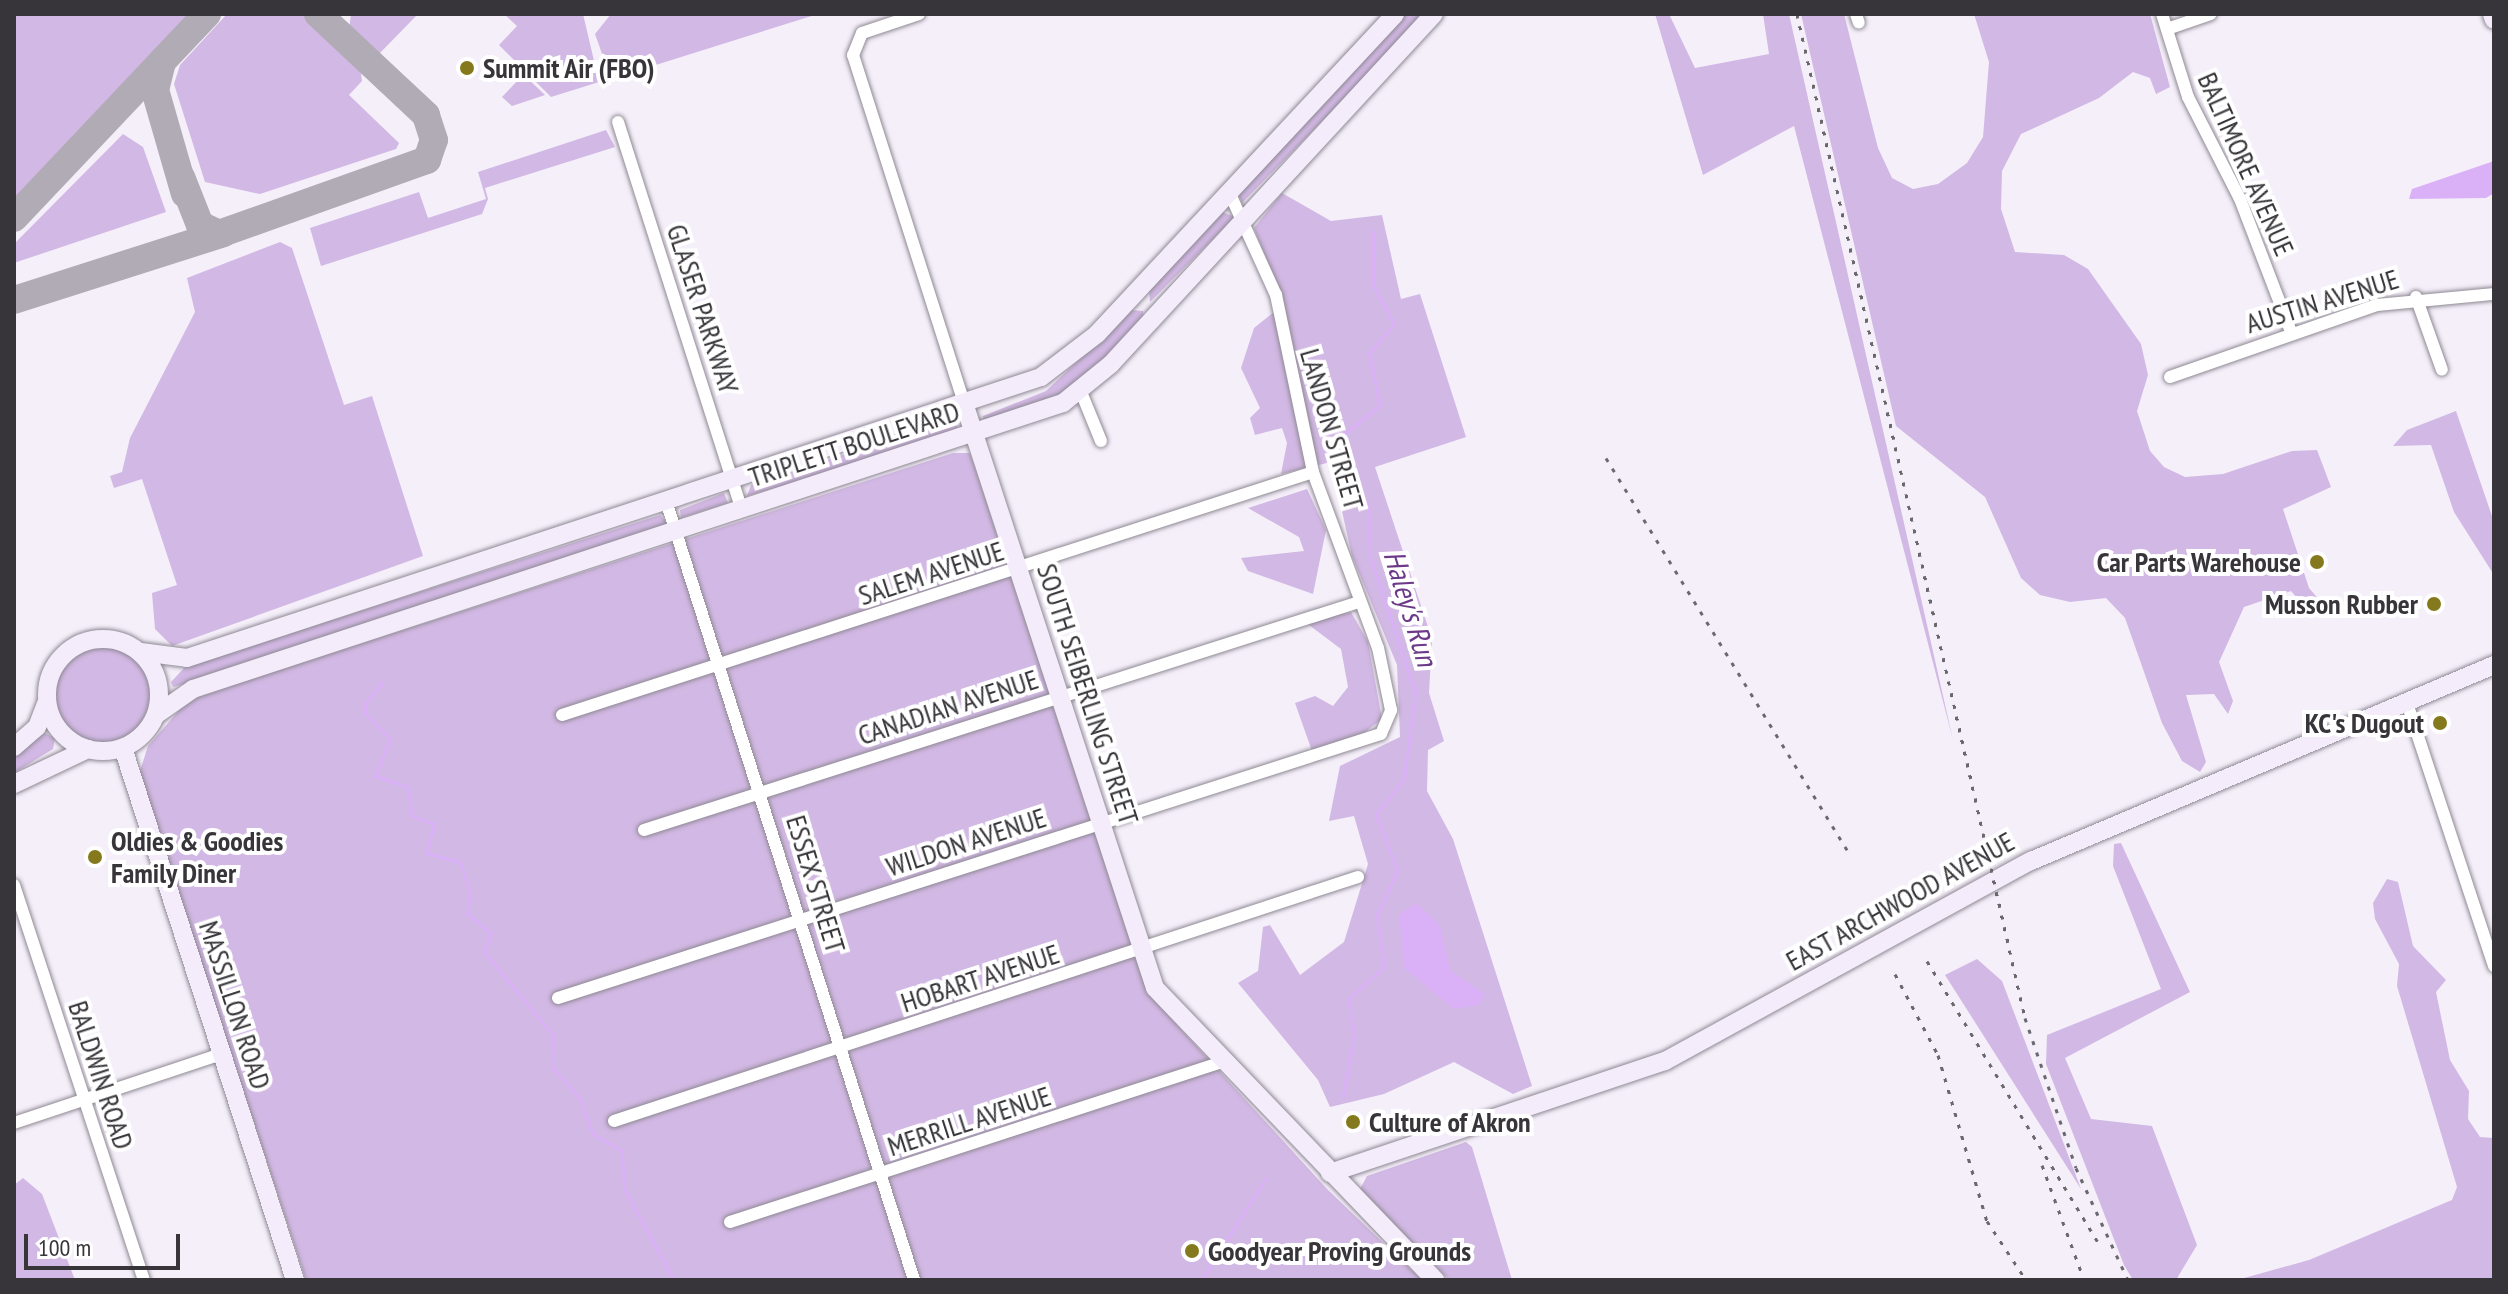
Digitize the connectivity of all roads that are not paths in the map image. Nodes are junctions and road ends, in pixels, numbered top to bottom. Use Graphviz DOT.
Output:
graph roads {
  1 [pos="919,14"];
  2 [pos="1395,14"];
  3 [pos="1434,14"];
  4 [pos="2162,14"];
  5 [pos="2211,14"];
  6 [pos="2492,14"];
  7 [pos="2494,20"];
  8 [pos="2167,29"];
  9 [pos="618,122"];
  10 [pos="1229,192"];
  11 [pos="1243,220"];
  12 [pos="2494,294"];
  13 [pos="2416,297"];
  14 [pos="2291,332"];
  15 [pos="2442,370"];
  16 [pos="2170,377"];
  17 [pos="1081,392"];
  18 [pos="965,406"];
  19 [pos="975,435"];
  20 [pos="1101,441"];
  21 [pos="1313,472"];
  22 [pos="734,482"];
  23 [pos="667,504"];
  24 [pos="742,510"];
  25 [pos="676,531"];
  26 [pos="1018,569"];
  27 [pos="1359,602"];
  28 [pos="141,652"];
  29 [pos="721,665"];
  30 [pos="2494,665"];
  31 [pos="1059,696"];
  32 [pos="47,701"];
  33 [pos="2407,703"];
  34 [pos="156,715"];
  35 [pos="562,715"];
  36 [pos="1386,728"];
  37 [pos="14,747"];
  38 [pos="123,748"];
  39 [pos="88,749"];
  40 [pos="14,784"];
  41 [pos="762,793"];
  42 [pos="1101,824"];
  43 [pos="644,830"];
  44 [pos="1358,877"];
  45 [pos="14,885"];
  46 [pos="802,920"];
  47 [pos="1141,951"];
  48 [pos="2494,966"];
  49 [pos="558,998"];
  50 [pos="843,1046"];
  51 [pos="221,1054"];
  52 [pos="1222,1062"];
  53 [pos="84,1100"];
  54 [pos="614,1121"];
  55 [pos="14,1123"];
  56 [pos="1330,1173"];
  57 [pos="882,1175"];
  58 [pos="730,1222"];
  59 [pos="144,1280"];
  60 [pos="295,1280"];
  61 [pos="914,1280"];
  62 [pos="1435,1280"];
  1 -- 18 [label="street, SOUTH SEIBERLING STREET"];
  2 -- 10 [label="main road, TRIPLETT BOULEVARD"];
  3 -- 11 [label="main road, TRIPLETT BOULEVARD"];
  4 -- 8 [label="street, BALTIMORE AVENUE"];
  5 -- 8 [label="street"];
  6 -- 7 [label="main road"];
  8 -- 14 [label="street, BALTIMORE AVENUE"];
  9 -- 22 [label="street, GLASER PARKWAY"];
  10 -- 11 [label="street, LANDON STREET"];
  10 -- 18 [label="main road, TRIPLETT BOULEVARD"];
  11 -- 17 [label="main road, TRIPLETT BOULEVARD"];
  11 -- 21 [label="street, LANDON STREET"];
  12 -- 13 [label="street, AUSTIN AVENUE"];
  13 -- 14 [label="street, AUSTIN AVENUE"];
  13 -- 15 [label="street"];
  14 -- 16 [label="street, AUSTIN AVENUE"];
  17 -- 19 [label="main road, TRIPLETT BOULEVARD"];
  17 -- 20 [label="street"];
  18 -- 19 [label="main road, SOUTH SEIBERLING STREET"];
  18 -- 22 [label="main road, TRIPLETT BOULEVARD"];
  19 -- 24 [label="main road, TRIPLETT BOULEVARD"];
  19 -- 26 [label="main road, SOUTH SEIBERLING STREET"];
  21 -- 26 [label="street, SALEM AVENUE"];
  21 -- 27 [label="street, LANDON STREET"];
  22 -- 23 [label="main road, TRIPLETT BOULEVARD"];
  22 -- 24 [label="street, GLASER PARKWAY"];
  23 -- 25 [label="street, ESSEX STREET"];
  23 -- 28 [label="main road, TRIPLETT BOULEVARD"];
  24 -- 25 [label="main road, TRIPLETT BOULEVARD"];
  25 -- 29 [label="street, ESSEX STREET"];
  25 -- 34 [label="main road, TRIPLETT BOULEVARD"];
  26 -- 29 [label="street, SALEM AVENUE"];
  26 -- 31 [label="main road, SOUTH SEIBERLING STREET"];
  27 -- 31 [label="street, CANADIAN AVENUE"];
  27 -- 36 [label="street, LANDON STREET"];
  28 -- 32 [label="main road"];
  28 -- 34 [label="main road"];
  29 -- 35 [label="street, SALEM AVENUE"];
  29 -- 41 [label="street, ESSEX STREET"];
  30 -- 33 [label="main road, EAST ARCHWOOD AVENUE"];
  31 -- 41 [label="street, CANADIAN AVENUE"];
  31 -- 42 [label="main road, SOUTH SEIBERLING STREET"];
  32 -- 37 [label="main road"];
  32 -- 39 [label="main road"];
  33 -- 48 [label="street"];
  33 -- 56 [label="main road, EAST ARCHWOOD AVENUE"];
  34 -- 38 [label="main road"];
  36 -- 42 [label="street, WILDON AVENUE"];
  38 -- 39 [label="main road"];
  38 -- 51 [label="main road, MASSILLON ROAD"];
  39 -- 40 [label="main road"];
  41 -- 43 [label="street, CANADIAN AVENUE"];
  41 -- 46 [label="street, ESSEX STREET"];
  42 -- 46 [label="street, WILDON AVENUE"];
  42 -- 47 [label="main road, SOUTH SEIBERLING STREET"];
  44 -- 47 [label="street, HOBART AVENUE"];
  45 -- 53 [label="street, BALDWIN ROAD"];
  46 -- 49 [label="street, WILDON AVENUE"];
  46 -- 50 [label="street, ESSEX STREET"];
  47 -- 50 [label="street, HOBART AVENUE"];
  47 -- 52 [label="main road, SOUTH SEIBERLING STREET"];
  50 -- 54 [label="street, HOBART AVENUE"];
  50 -- 57 [label="street, ESSEX STREET"];
  51 -- 53 [label="street"];
  51 -- 60 [label="main road, MASSILLON ROAD"];
  52 -- 56 [label="main road, SOUTH SEIBERLING STREET"];
  52 -- 57 [label="street, MERRILL AVENUE"];
  53 -- 55 [label="street"];
  53 -- 59 [label="street, BALDWIN ROAD"];
  56 -- 62 [label="main road, SOUTH SEIBERLING STREET"];
  57 -- 58 [label="street, MERRILL AVENUE"];
  57 -- 61 [label="street, ESSEX STREET"];
}
